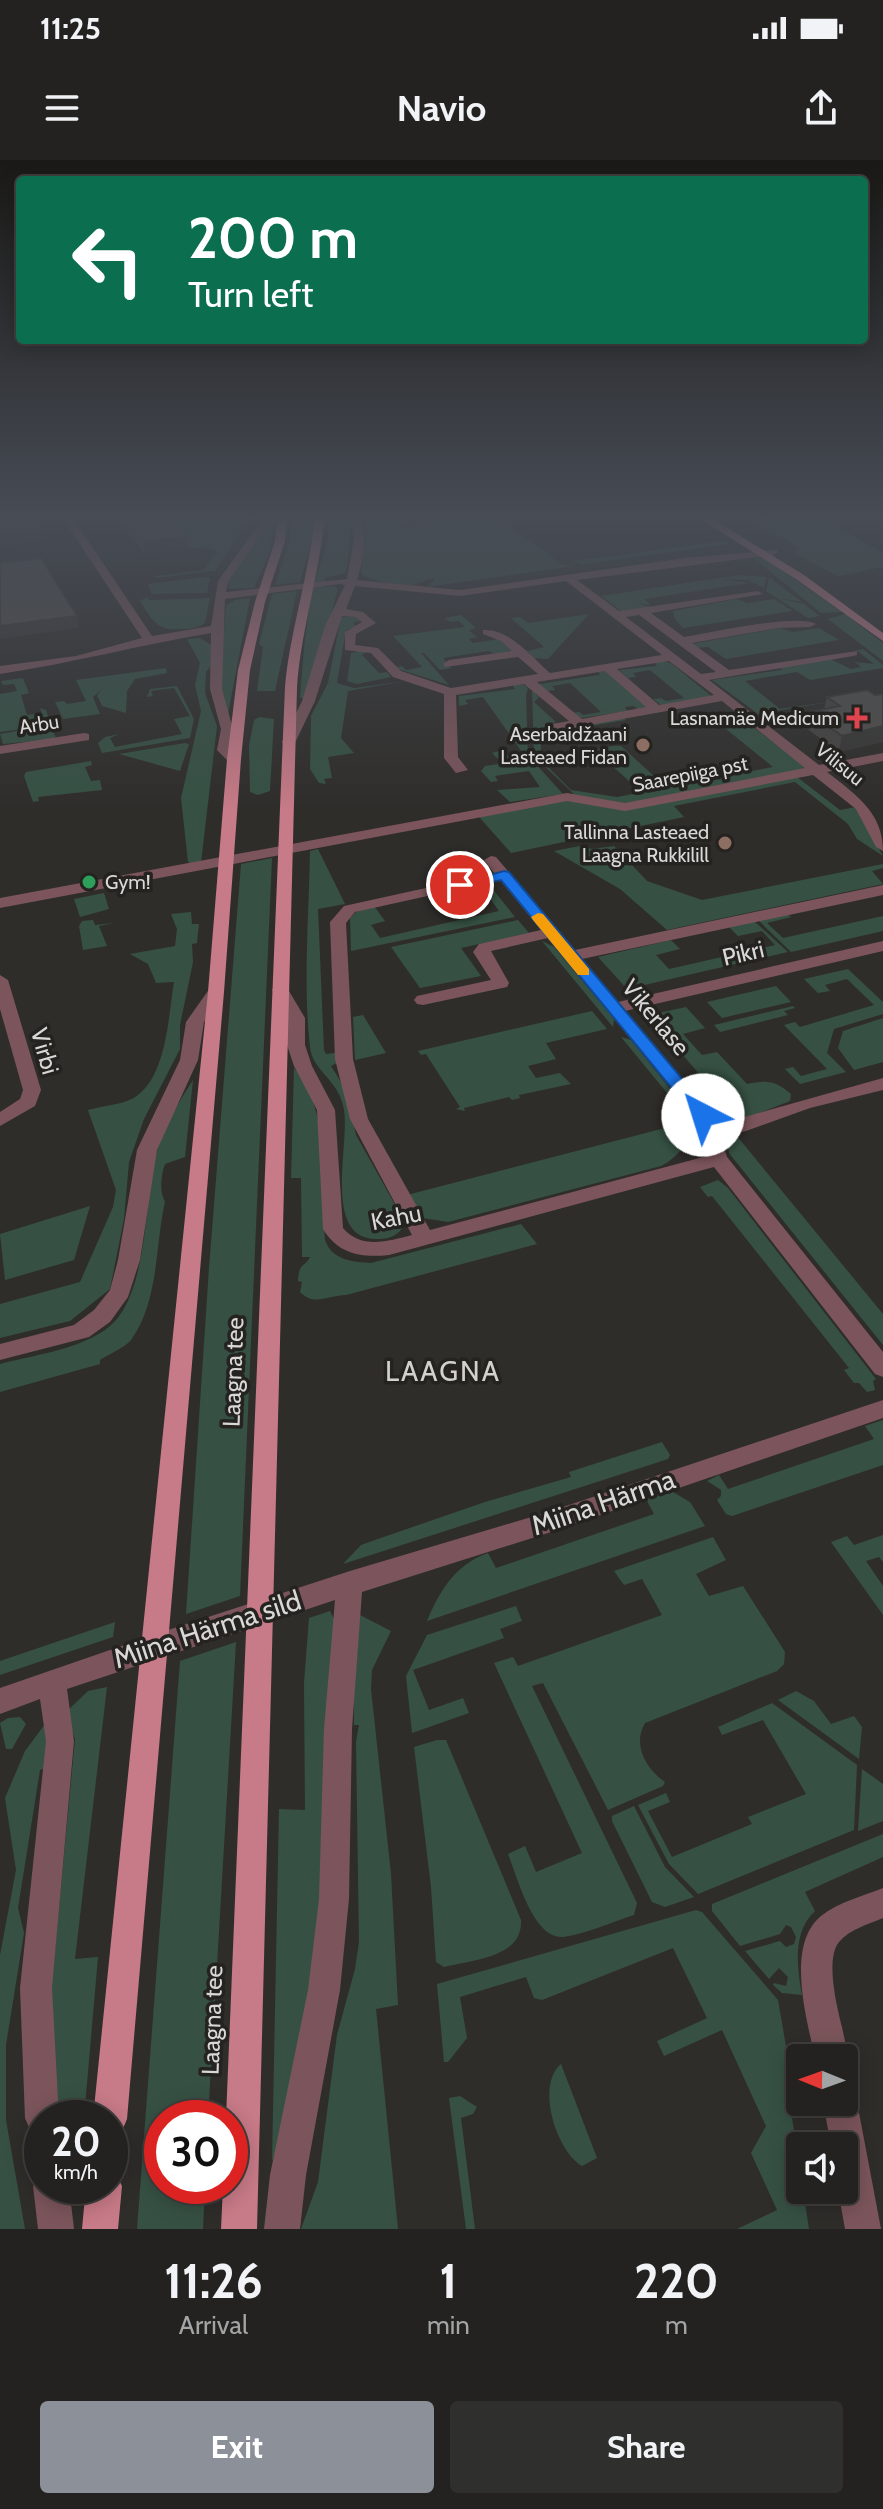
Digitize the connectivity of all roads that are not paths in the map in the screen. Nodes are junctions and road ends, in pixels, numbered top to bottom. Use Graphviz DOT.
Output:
graph roads {
  1 [pos="133,617"];
  2 [pos="218,617"];
  3 [pos="257,617"];
  4 [pos="301,617"];
  5 [pos="336,617"];
  6 [pos="362,617"];
  7 [pos="619,617"];
  8 [pos="648,617"];
  9 [pos="854,617"];
  10 [pos="864,617"];
  11 [pos="810,624"];
  12 [pos="216,629"];
  13 [pos="883,629"];
  14 [pos="487,632"];
  15 [pos="883,638"];
  16 [pos="149,640"];
  17 [pos="681,641"];
  18 [pos="520,653"];
  19 [pos="853,653"];
  20 [pos="671,657"];
  21 [pos="449,664"];
  22 [pos="607,667"];
  23 [pos="0,670"];
  24 [pos="726,673"];
  25 [pos="547,676"];
  26 [pos="699,678"];
  27 [pos="527,680"];
  28 [pos="450,692"];
  29 [pos="724,697"];
  30 [pos="656,709"];
  31 [pos="579,723"];
  32 [pos="551,728"];
  33 [pos="84,737"];
  34 [pos="289,742"];
  35 [pos="0,750"];
  36 [pos="883,757"];
  37 [pos="234,759"];
  38 [pos="461,770"];
  39 [pos="816,770"];
  40 [pos="883,847"];
  41 [pos="491,860"];
  42 [pos="504,875"];
  43 [pos="883,890"];
  44 [pos="0,903"];
  45 [pos="551,933"];
  46 [pos="883,946"];
  47 [pos="864,950"];
  48 [pos="571,956"];
  49 [pos="883,967"];
  50 [pos="0,980"];
  51 [pos="280,990"];
  52 [pos="216,992"];
  53 [pos="423,1000"];
  54 [pos="614,1008"];
  55 [pos="883,1084"];
  56 [pos="1,1119"];
  57 [pos="708,1132"];
  58 [pos="718,1159"];
  59 [pos="424,1238"];
  60 [pos="0,1352"];
  61 [pos="883,1368"];
  62 [pos="883,1409"];
  63 [pos="350,1582"];
  64 [pos="323,1591"];
  65 [pos="52,1681"];
  66 [pos="0,1701"];
  67 [pos="883,1903"];
  68 [pos="830,2044"];
  69 [pos="41,2100"];
  70 [pos="112,2100"];
  71 [pos="843,2116"];
  72 [pos="53,2204"];
  73 [pos="102,2204"];
  74 [pos="56,2229"];
  75 [pos="100,2229"];
  76 [pos="239,2229"];
  77 [pos="282,2229"];
  78 [pos="863,2229"];
  1 -- 16 [label="street"];
  2 -- 12 [label="street"];
  3 -- 37 [label="main road, Laagna tee"];
  4 -- 34 [label="main road, Laagna tee"];
  5 -- 34 [label="street"];
  6 -- 28 [label="street"];
  7 -- 20 [label="street, Vilisuu"];
  8 -- 17 [label="street"];
  9 -- 15 [label="main road"];
  10 -- 13 [label="main road"];
  11 -- 17 [label="street"];
  12 -- 16 [label="street"];
  12 -- 37 [label="street"];
  14 -- 18 [label="street"];
  16 -- 23 [label="street"];
  17 -- 24 [label="street"];
  18 -- 21 [label="street"];
  18 -- 25 [label="street"];
  19 -- 24 [label="street"];
  20 -- 22 [label="street"];
  20 -- 26 [label="street, Vilisuu"];
  22 -- 25 [label="street"];
  22 -- 30 [label="street"];
  24 -- 26 [label="street"];
  25 -- 27 [label="street"];
  26 -- 29 [label="street, Vilisuu"];
  27 -- 28 [label="street"];
  27 -- 31 [label="street"];
  28 -- 38 [label="street"];
  29 -- 30 [label="street"];
  29 -- 39 [label="street, Vilisuu"];
  30 -- 31 [label="street"];
  31 -- 32 [label="street"];
  33 -- 35 [label="street, Arbu"];
  34 -- 51 [label="main road, Laagna tee"];
  36 -- 39 [label="street, Saarepiiga pst"];
  37 -- 52 [label="main road, Laagna tee"];
  39 -- 40 [label="street, Vilisuu"];
  39 -- 44 [label="street, Saarepiiga pst"];
  41 -- 42 [label="street, Vikerlase"];
  42 -- 45 [label="street, Vikerlase"];
  42 -- 59 [label="street"];
  43 -- 48 [label="street"];
  45 -- 48 [label="street, Vikerlase"];
  45 -- 53 [label="street"];
  46 -- 47 [label="street, Pikri"];
  47 -- 49 [label="street"];
  47 -- 54 [label="street, Pikri"];
  48 -- 54 [label="street, Vikerlase"];
  50 -- 56 [label="street, Virbi"];
  51 -- 59 [label="street, Kahu"];
  51 -- 76 [label="main road, Laagna tee"];
  52 -- 60 [label="street"];
  52 -- 70 [label="main road, Laagna tee"];
  54 -- 57 [label="street, Vikerlase"];
  55 -- 57 [label="street"];
  57 -- 58 [label="street, Vikerlase"];
  58 -- 59 [label="street, Kahu"];
  58 -- 61 [label="street, Vikerlase"];
  62 -- 63 [label="street, Miina Härma"];
  63 -- 64 [label="street, Miina Härma"];
  63 -- 77 [label="street"];
  64 -- 65 [label="street, Miina Härma sild"];
  65 -- 66 [label="street"];
  65 -- 69 [label="street"];
  67 -- 68 [label="street"];
  71 -- 78 [label="street"];
  72 -- 74 [label="street"];
  73 -- 75 [label="main road"];
}
